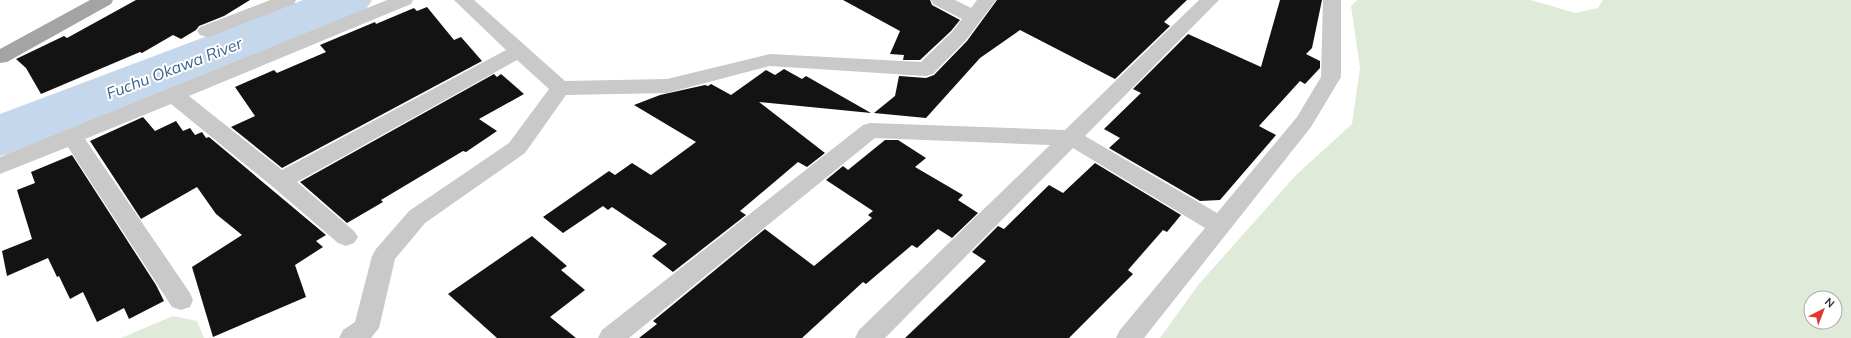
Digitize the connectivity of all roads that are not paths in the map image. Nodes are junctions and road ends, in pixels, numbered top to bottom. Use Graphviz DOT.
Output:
graph roads {
  1 [pos="104,0"];
  2 [pos="287,0"];
  3 [pos="404,0"];
  4 [pos="463,0"];
  5 [pos="940,0"];
  6 [pos="987,0"];
  7 [pos="1210,0"];
  8 [pos="1332,0"];
  9 [pos="973,17"];
  10 [pos="207,31"];
  11 [pos="519,51"];
  12 [pos="0,57"];
  13 [pos="560,88"];
  14 [pos="174,95"];
  15 [pos="72,136"];
  16 [pos="1072,138"];
  17 [pos="0,166"];
  18 [pos="281,181"];
  19 [pos="1220,226"];
  20 [pos="346,237"];
  21 [pos="180,300"];
  22 [pos="352,338"];
  23 [pos="611,338"];
  24 [pos="868,338"];
  25 [pos="1129,338"];
  1 -- 12 [label="main road"];
  2 -- 10 [label="street"];
  3 -- 14 [label="street"];
  4 -- 11 [label="street"];
  5 -- 9 [label="street"];
  6 -- 9 [label="street"];
  7 -- 16 [label="street"];
  8 -- 19 [label="street"];
  9 -- 13 [label="street"];
  11 -- 13 [label="street"];
  11 -- 18 [label="street"];
  13 -- 22 [label="street"];
  14 -- 15 [label="street"];
  14 -- 18 [label="street"];
  15 -- 17 [label="street"];
  15 -- 21 [label="street"];
  16 -- 19 [label="street"];
  16 -- 23 [label="street"];
  16 -- 24 [label="street"];
  18 -- 20 [label="street"];
  19 -- 25 [label="street"];
}
